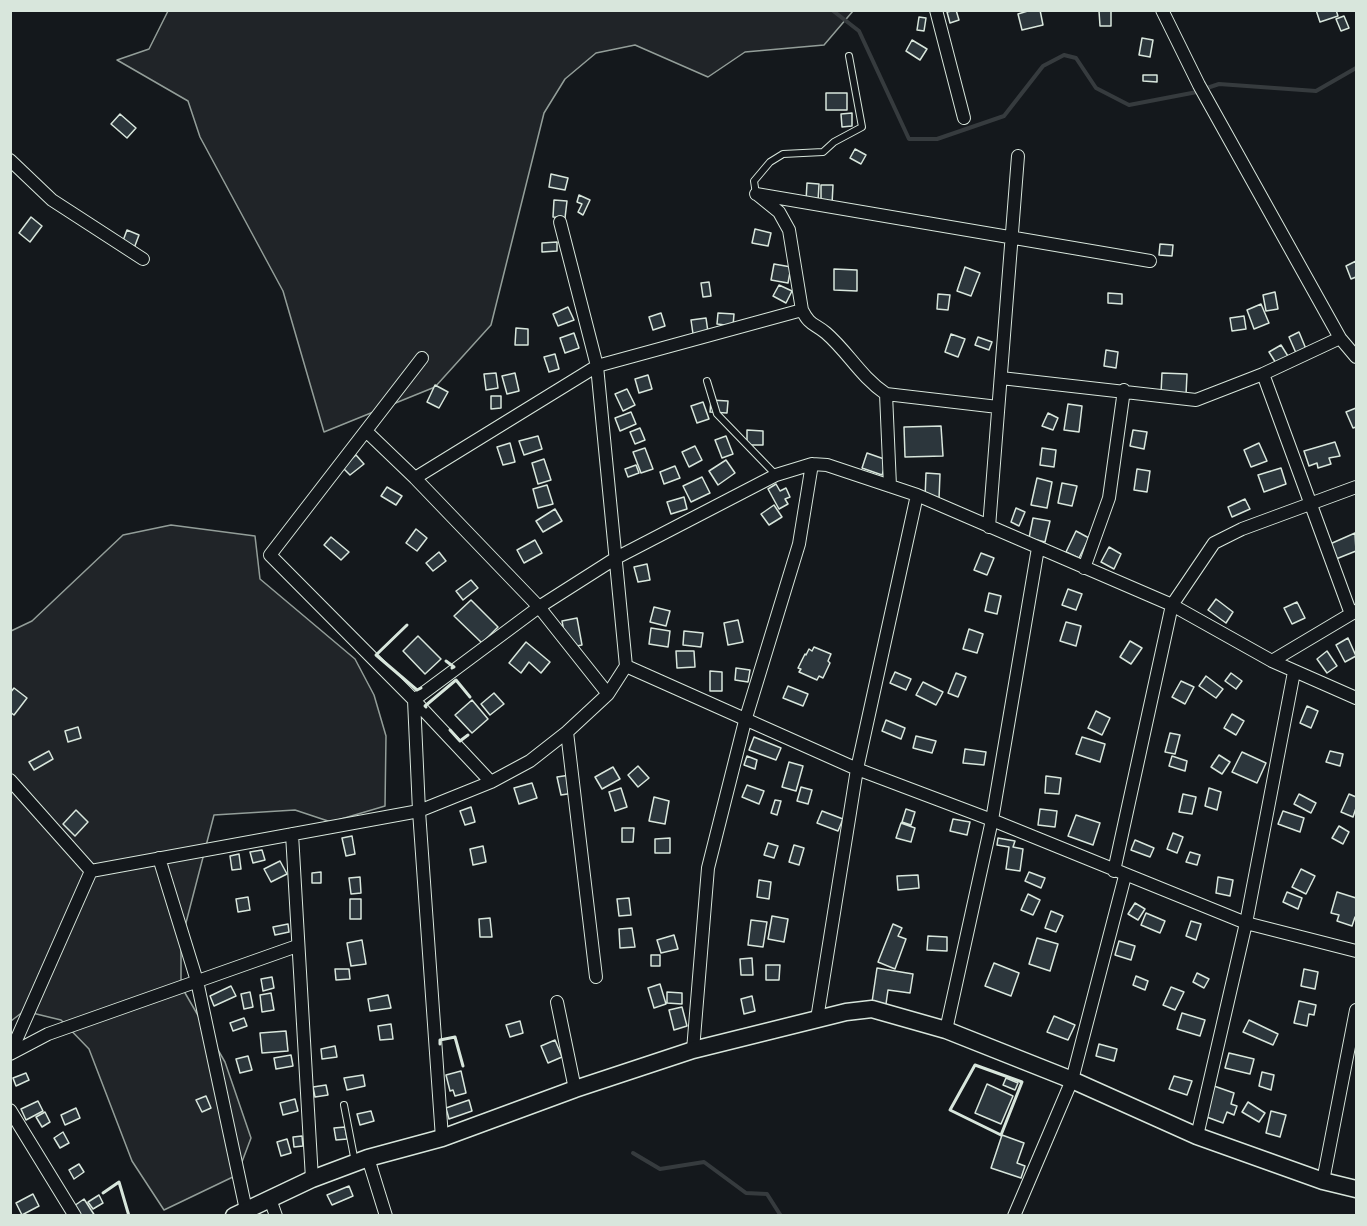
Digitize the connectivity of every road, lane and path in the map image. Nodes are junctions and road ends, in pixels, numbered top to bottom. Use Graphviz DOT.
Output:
graph roads {
  1 [pos="936,10"];
  2 [pos="1162,10"];
  3 [pos="849,56"];
  4 [pos="964,118"];
  5 [pos="1018,156"];
  6 [pos="10,160"];
  7 [pos="756,194"];
  8 [pos="560,222"];
  9 [pos="1012,237"];
  10 [pos="143,259"];
  11 [pos="1150,261"];
  12 [pos="802,310"];
  13 [pos="1340,338"];
  14 [pos="1356,357"];
  15 [pos="422,358"];
  16 [pos="597,366"];
  17 [pos="1263,374"];
  18 [pos="1001,378"];
  19 [pos="707,381"];
  20 [pos="1124,390"];
  21 [pos="886,394"];
  22 [pos="998,407"];
  23 [pos="366,431"];
  24 [pos="812,464"];
  25 [pos="776,475"];
  26 [pos="415,478"];
  27 [pos="890,486"];
  28 [pos="1356,487"];
  29 [pos="917,495"];
  30 [pos="1310,505"];
  31 [pos="989,527"];
  32 [pos="1038,548"];
  33 [pos="616,558"];
  34 [pos="1084,568"];
  35 [pos="1172,606"];
  36 [pos="539,607"];
  37 [pos="1354,613"];
  38 [pos="1272,661"];
  39 [pos="626,666"];
  40 [pos="1294,672"];
  41 [pos="608,694"];
  42 [pos="1356,698"];
  43 [pos="414,700"];
  44 [pos="745,721"];
  45 [pos="567,732"];
  46 [pos="857,769"];
  47 [pos="10,780"];
  48 [pos="491,782"];
  49 [pos="419,811"];
  50 [pos="992,820"];
  51 [pos="292,834"];
  52 [pos="159,858"];
  53 [pos="91,871"];
  54 [pos="1119,874"];
  55 [pos="1246,924"];
  56 [pos="297,946"];
  57 [pos="1356,951"];
  58 [pos="596,977"];
  59 [pos="197,981"];
  60 [pos="557,1002"];
  61 [pos="1356,1010"];
  62 [pos="817,1019"];
  63 [pos="946,1030"];
  64 [pos="693,1050"];
  65 [pos="10,1054"];
  66 [pos="1072,1080"];
  67 [pos="575,1089"];
  68 [pos="344,1105"];
  69 [pos="10,1110"];
  70 [pos="1197,1136"];
  71 [pos="442,1138"];
  72 [pos="362,1160"];
  73 [pos="312,1179"];
  74 [pos="1323,1181"];
  75 [pos="1356,1189"];
  76 [pos="270,1199"];
  77 [pos="240,1213"];
  78 [pos="75,1215"];
  79 [pos="276,1215"];
  80 [pos="386,1215"];
  81 [pos="1014,1215"];
  1 -- 4 [label="street"];
  2 -- 13 [label="street"];
  3 -- 7 [label="lane"];
  5 -- 9 [label="street"];
  6 -- 10 [label="street"];
  7 -- 9 [label="street"];
  7 -- 12 [label="street"];
  8 -- 16 [label="street"];
  9 -- 11 [label="street"];
  9 -- 18 [label="street"];
  12 -- 16 [label="street"];
  12 -- 21 [label="street"];
  13 -- 14 [label="street"];
  13 -- 17 [label="street"];
  15 -- 23 [label="street"];
  16 -- 26 [label="street"];
  16 -- 33 [label="street"];
  17 -- 20 [label="street"];
  17 -- 30 [label="street"];
  18 -- 20 [label="street"];
  18 -- 22 [label="street"];
  19 -- 25 [label="lane"];
  20 -- 34 [label="street"];
  21 -- 22 [label="street"];
  21 -- 27 [label="street"];
  22 -- 31 [label="street"];
  23 -- 26 [label="street"];
  23 -- 43 [label="street"];
  24 -- 25 [label="street"];
  24 -- 27 [label="street"];
  24 -- 44 [label="street"];
  25 -- 33 [label="street"];
  26 -- 36 [label="street"];
  27 -- 29 [label="street"];
  28 -- 30 [label="street"];
  29 -- 31 [label="street"];
  29 -- 46 [label="street"];
  30 -- 35 [label="street"];
  30 -- 37 [label="street"];
  31 -- 32 [label="street"];
  32 -- 34 [label="street"];
  32 -- 50 [label="street"];
  33 -- 36 [label="street"];
  33 -- 39 [label="street"];
  34 -- 35 [label="street"];
  35 -- 38 [label="street"];
  35 -- 54 [label="street"];
  36 -- 41 [label="street"];
  36 -- 43 [label="street"];
  37 -- 38 [label="street"];
  38 -- 40 [label="street"];
  39 -- 41 [label="street"];
  39 -- 44 [label="street"];
  40 -- 42 [label="street"];
  40 -- 55 [label="street"];
  41 -- 45 [label="street"];
  43 -- 48 [label="street"];
  43 -- 49 [label="street"];
  44 -- 46 [label="street"];
  44 -- 64 [label="street"];
  45 -- 48 [label="street"];
  45 -- 58 [label="street"];
  46 -- 50 [label="street"];
  46 -- 62 [label="street"];
  47 -- 53 [label="street"];
  48 -- 49 [label="street"];
  49 -- 51 [label="street"];
  49 -- 71 [label="street"];
  50 -- 54 [label="street"];
  50 -- 63 [label="street"];
  51 -- 52 [label="street"];
  51 -- 56 [label="street"];
  52 -- 53 [label="street"];
  52 -- 59 [label="street"];
  53 -- 65 [label="street"];
  54 -- 55 [label="street"];
  54 -- 66 [label="street"];
  55 -- 57 [label="street"];
  55 -- 70 [label="street"];
  56 -- 59 [label="street"];
  56 -- 73 [label="street"];
  59 -- 65 [label="street"];
  59 -- 77 [label="street"];
  60 -- 67 [label="street"];
  61 -- 74 [label="street"];
  62 -- 63 [label="street"];
  62 -- 64 [label="street"];
  63 -- 66 [label="street"];
  64 -- 67 [label="street"];
  66 -- 70 [label="street"];
  66 -- 81 [label="street"];
  67 -- 71 [label="street"];
  68 -- 72 [label="lane"];
  69 -- 78 [label="street"];
  70 -- 74 [label="street"];
  71 -- 72 [label="street"];
  72 -- 73 [label="street"];
  72 -- 80 [label="street"];
  73 -- 76 [label="street"];
  74 -- 75 [label="street"];
  76 -- 77 [label="street"];
  76 -- 79 [label="street"];
}
